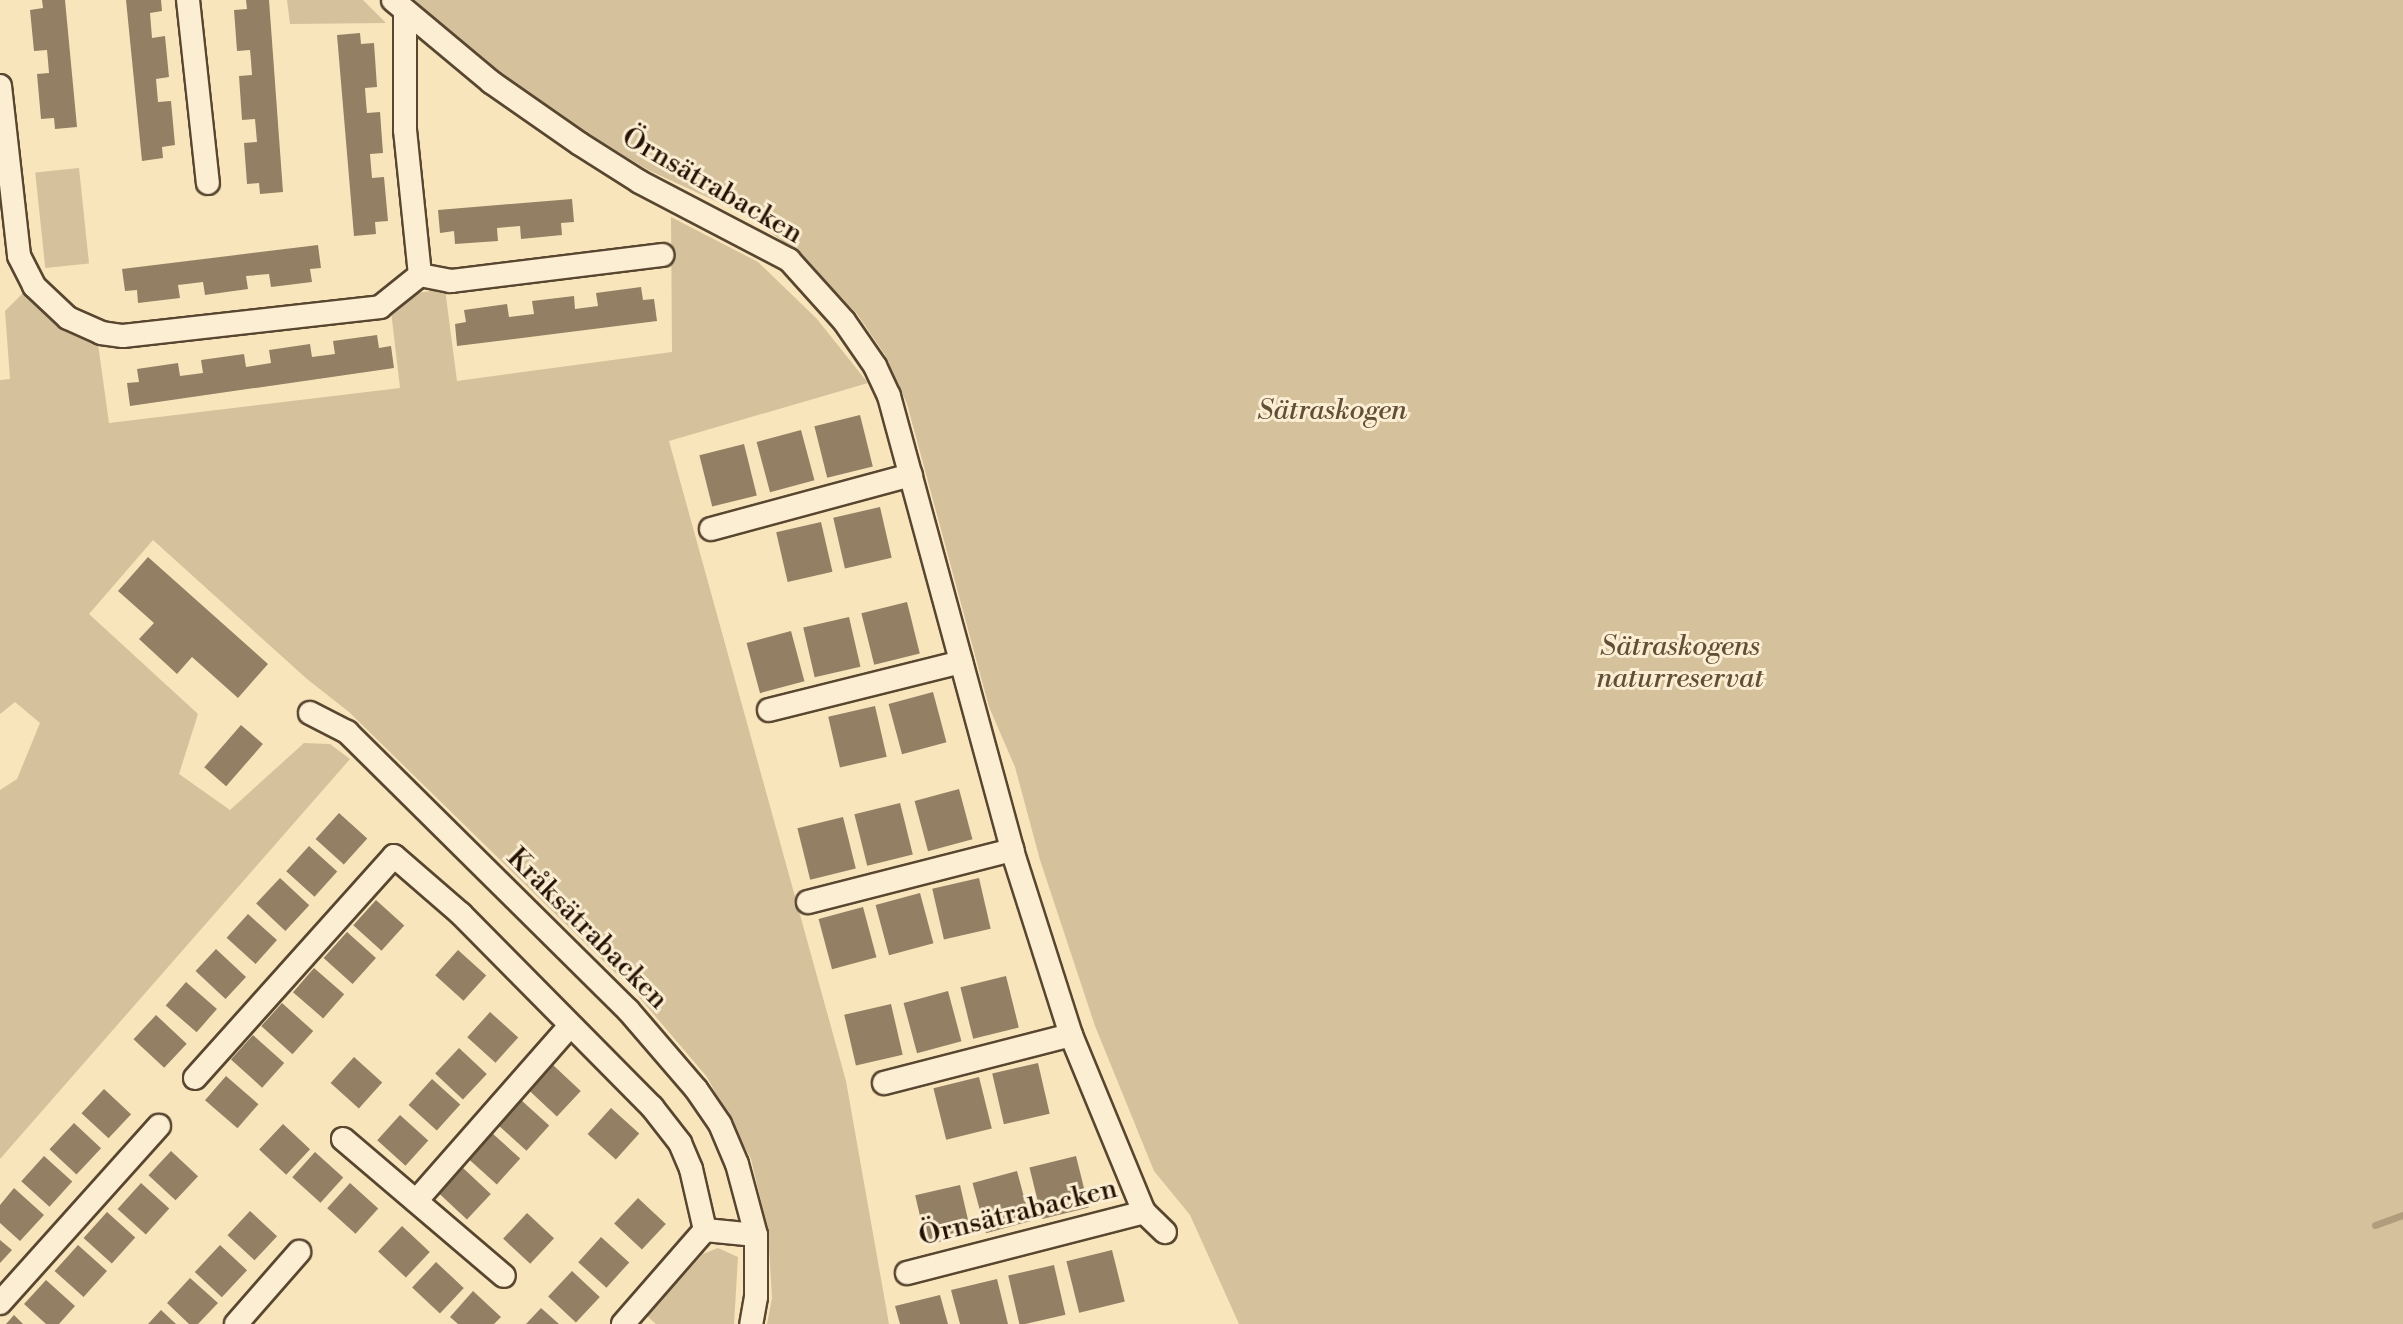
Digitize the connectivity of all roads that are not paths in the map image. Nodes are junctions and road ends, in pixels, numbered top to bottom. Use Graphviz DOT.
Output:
graph roads {
  1 [pos="188,0"];
  2 [pos="399,5"];
  3 [pos="0,86"];
  4 [pos="4,156"];
  5 [pos="208,183"];
  6 [pos="662,255"];
  7 [pos="420,275"];
  8 [pos="911,475"];
  9 [pos="711,529"];
  10 [pos="961,662"];
  11 [pos="769,710"];
  12 [pos="310,713"];
  13 [pos="1012,850"];
  14 [pos="808,902"];
  15 [pos="569,1027"];
  16 [pos="1071,1035"];
  17 [pos="195,1078"];
  18 [pos="884,1083"];
  19 [pos="159,1126"];
  20 [pos="343,1139"];
  21 [pos="416,1201"];
  22 [pos="1144,1212"];
  23 [pos="705,1230"];
  24 [pos="1165,1232"];
  25 [pos="756,1235"];
  26 [pos="299,1252"];
  27 [pos="907,1273"];
  28 [pos="504,1276"];
  29 [pos="0,1303"];
  30 [pos="236,1324"];
  31 [pos="623,1324"];
  32 [pos="751,1324"];
  1 -- 5 [label="street"];
  2 -- 7 [label="street, Örnsätrabacken"];
  2 -- 8 [label="street, Örnsätrabacken"];
  3 -- 4 [label="street"];
  4 -- 7 [label="street"];
  6 -- 7 [label="street"];
  8 -- 9 [label="street"];
  8 -- 10 [label="street, Örnsätrabacken"];
  10 -- 11 [label="street"];
  10 -- 13 [label="street, Örnsätrabacken"];
  12 -- 25 [label="street, Kråksätrabacken"];
  13 -- 14 [label="street"];
  13 -- 16 [label="street, Örnsätrabacken"];
  15 -- 17 [label="street"];
  15 -- 21 [label="street"];
  15 -- 23 [label="street"];
  16 -- 18 [label="street"];
  16 -- 22 [label="street, Örnsätrabacken"];
  19 -- 29 [label="street"];
  20 -- 21 [label="street"];
  21 -- 28 [label="street"];
  22 -- 24 [label="street, Örnsätrabacken"];
  22 -- 27 [label="street, Örnsätrabacken"];
  23 -- 25 [label="street"];
  23 -- 31 [label="street"];
  25 -- 32 [label="street, Kråksätrabacken"];
  26 -- 30 [label="street"];
}
